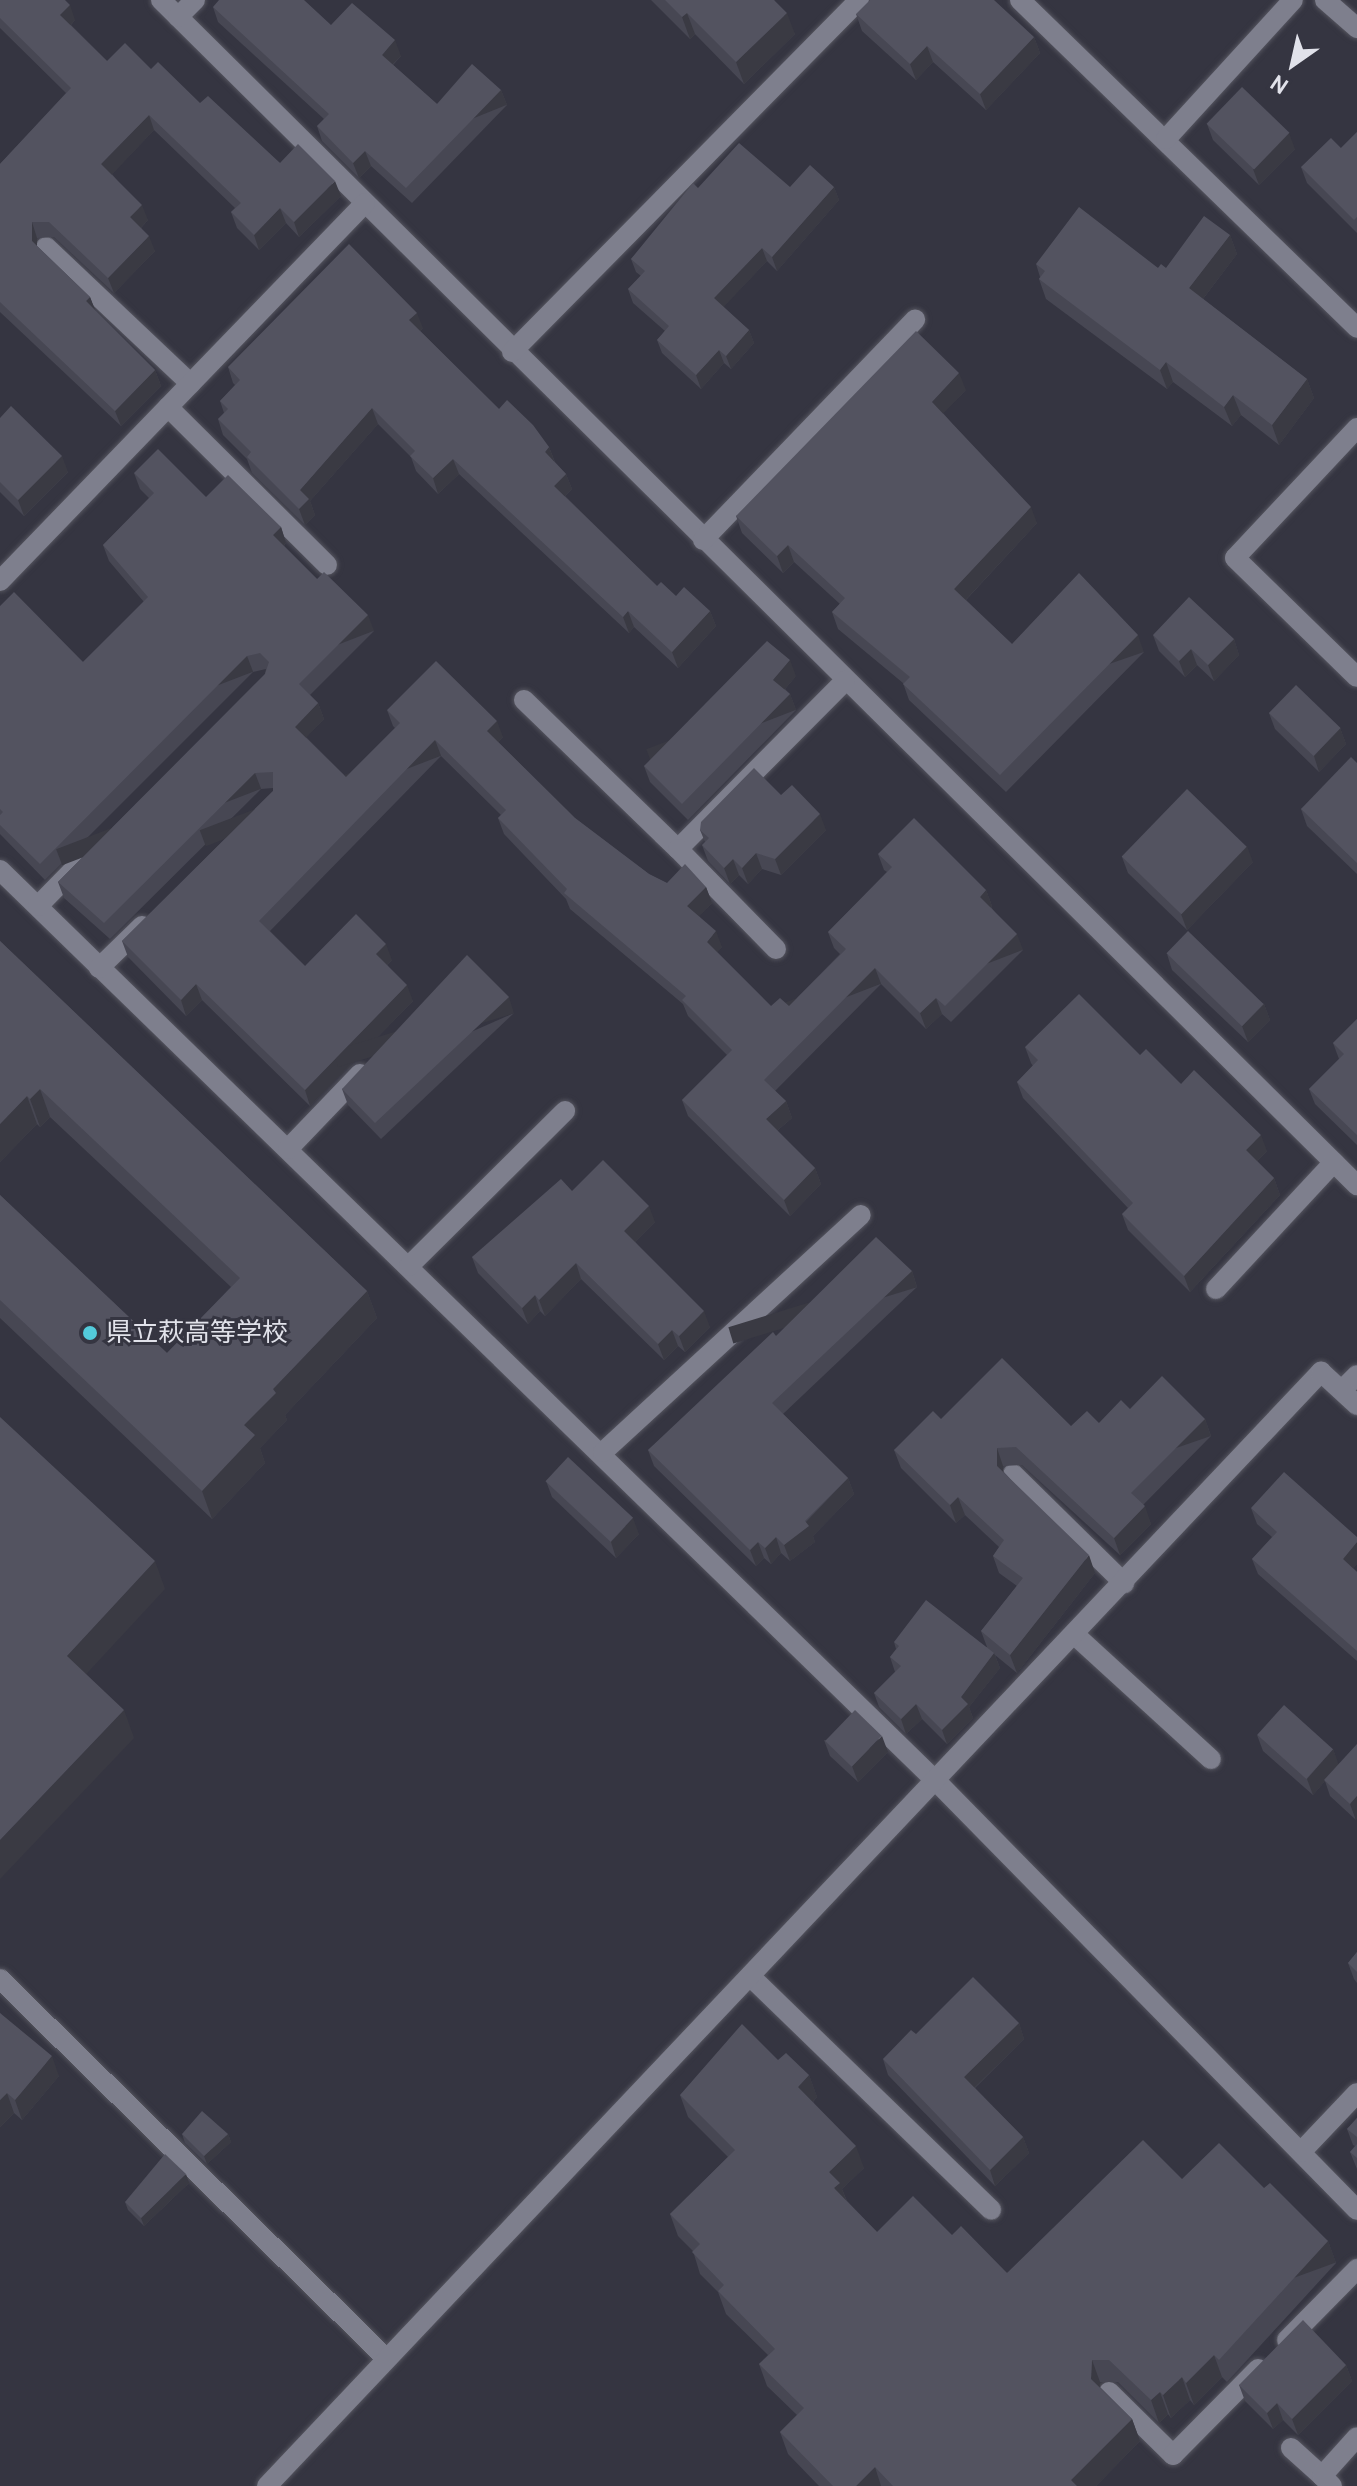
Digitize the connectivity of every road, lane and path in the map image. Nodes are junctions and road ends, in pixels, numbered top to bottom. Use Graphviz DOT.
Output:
graph roads {
  1 [pos="161,0"];
  2 [pos="195,0"];
  3 [pos="859,0"];
  4 [pos="1293,0"];
  5 [pos="1325,0"];
  6 [pos="1024,1"];
  7 [pos="178,17"];
  8 [pos="1357,28"];
  9 [pos="1166,139"];
  10 [pos="365,203"];
  11 [pos="46,247"];
  12 [pos="915,320"];
  13 [pos="1357,328"];
  14 [pos="512,352"];
  15 [pos="191,384"];
  16 [pos="168,407"];
  17 [pos="1357,428"];
  18 [pos="703,540"];
  19 [pos="327,565"];
  20 [pos="0,581"];
  21 [pos="1357,677"];
  22 [pos="845,681"];
  23 [pos="524,700"];
  24 [pos="678,849"];
  25 [pos="94,850"];
  26 [pos="0,870"];
  27 [pos="38,906"];
  28 [pos="153,915"];
  29 [pos="776,949"];
  30 [pos="99,968"];
  31 [pos="375,1058"];
  32 [pos="565,1111"];
  33 [pos="288,1149"];
  34 [pos="1334,1162"];
  35 [pos="1357,1185"];
  36 [pos="861,1215"];
  37 [pos="409,1266"];
  38 [pos="1216,1289"];
  39 [pos="1357,1375"];
  40 [pos="1342,1390"];
  41 [pos="1357,1405"];
  42 [pos="603,1452"];
  43 [pos="1013,1474"];
  44 [pos="1124,1583"];
  45 [pos="1075,1635"];
  46 [pos="1211,1759"];
  47 [pos="938,1783"];
  48 [pos="752,1978"];
  49 [pos="3,1988"];
  50 [pos="1357,2093"];
  51 [pos="1301,2152"];
  52 [pos="991,2210"];
  53 [pos="1357,2210"];
  54 [pos="1357,2269"];
  55 [pos="386,2358"];
  56 [pos="1109,2392"];
  57 [pos="1357,2437"];
  58 [pos="1291,2448"];
  59 [pos="1327,2481"];
  60 [pos="267,2486"];
  1 -- 7 [label="street"];
  2 -- 7 [label="street"];
  3 -- 14 [label="street"];
  4 -- 9 [label="street"];
  5 -- 8 [label="street"];
  6 -- 9 [label="street"];
  7 -- 10 [label="street"];
  9 -- 13 [label="street"];
  10 -- 14 [label="street"];
  10 -- 15 [label="street"];
  11 -- 15 [label="street"];
  12 -- 18 [label="street"];
  14 -- 18 [label="street"];
  15 -- 16 [label="street"];
  16 -- 19 [label="street"];
  16 -- 20 [label="street"];
  17 -- 21 [label="street"];
  18 -- 22 [label="street"];
  22 -- 24 [label="street"];
  22 -- 34 [label="street"];
  23 -- 24 [label="street"];
  24 -- 29 [label="street"];
  25 -- 27 [label="street"];
  26 -- 27 [label="street"];
  27 -- 30 [label="street"];
  28 -- 30 [label="street"];
  30 -- 33 [label="street"];
  31 -- 33 [label="street"];
  32 -- 37 [label="street"];
  33 -- 37 [label="street"];
  34 -- 35 [label="street"];
  34 -- 38 [label="street"];
  36 -- 42 [label="street"];
  37 -- 42 [label="street"];
  39 -- 40 [label="street"];
  40 -- 41 [label="street"];
  40 -- 44 [label="street"];
  42 -- 47 [label="street"];
  43 -- 44 [label="street"];
  44 -- 45 [label="street"];
  45 -- 46 [label="street"];
  45 -- 47 [label="street"];
  47 -- 48 [label="street"];
  47 -- 51 [label="street"];
  48 -- 52 [label="street"];
  48 -- 55 [label="street"];
  49 -- 55 [label="street"];
  50 -- 51 [label="street"];
  51 -- 53 [label="street"];
  54 -- 56 [label="street"];
  55 -- 60 [label="street"];
  57 -- 59 [label="street"];
  58 -- 59 [label="street"];
}
